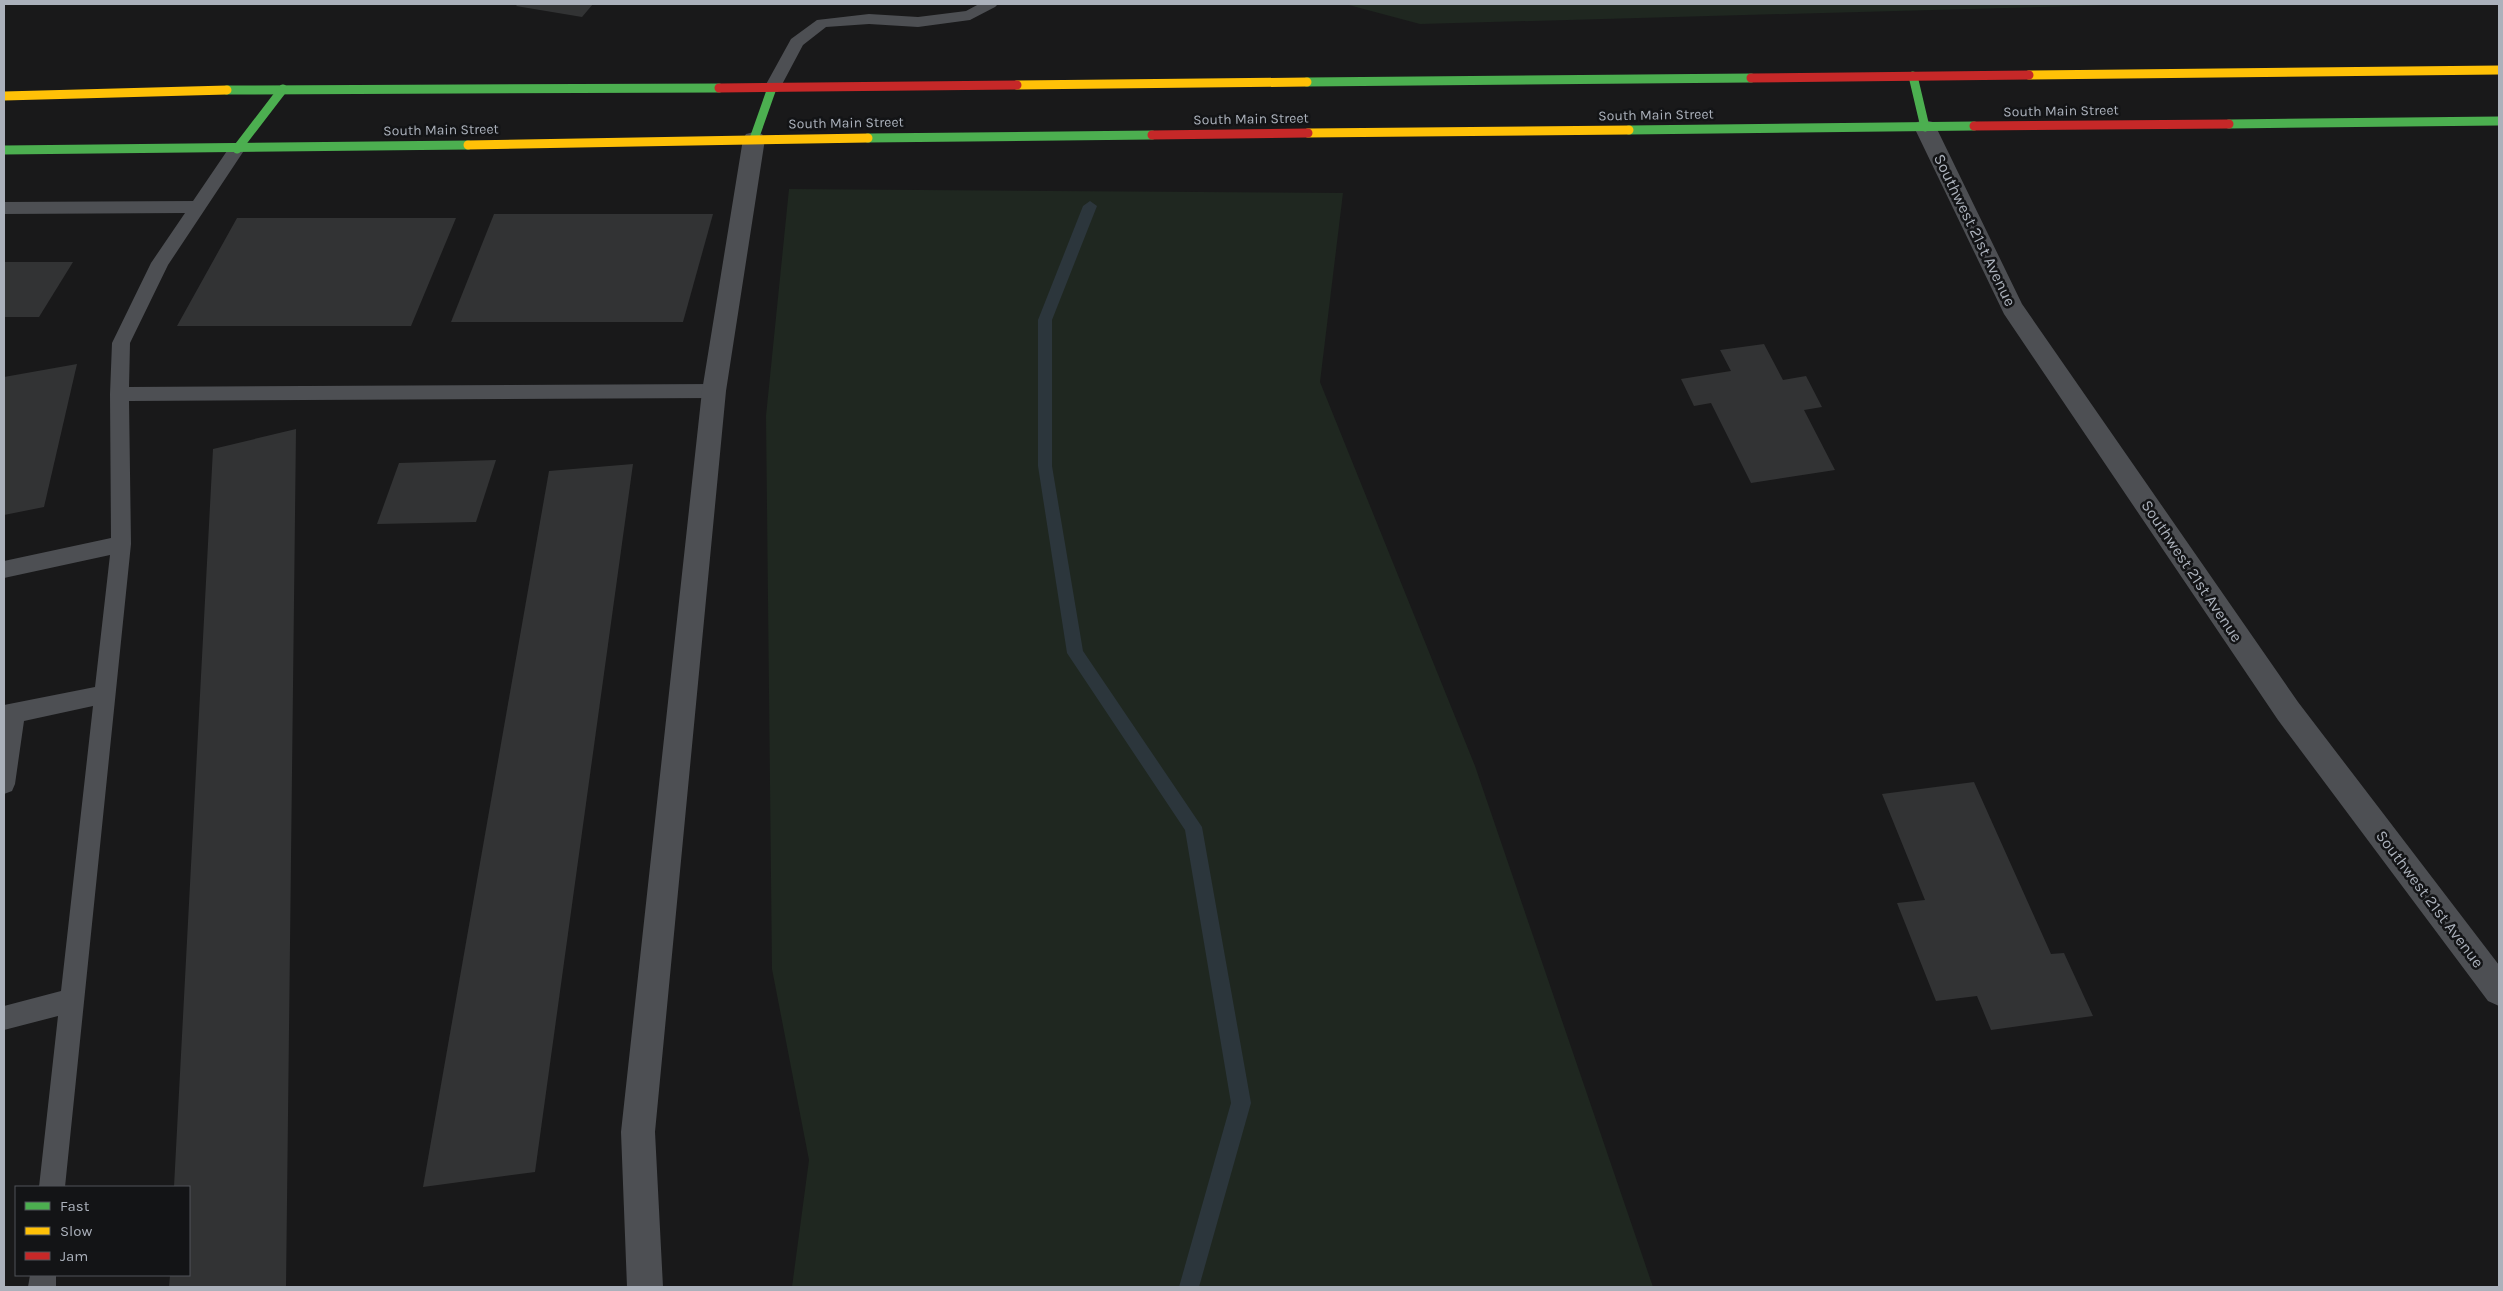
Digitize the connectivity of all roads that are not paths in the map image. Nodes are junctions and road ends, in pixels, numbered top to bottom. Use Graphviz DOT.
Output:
graph roads {
  1 [pos="990,4"];
  2 [pos="2499,70"];
  3 [pos="1913,76"];
  4 [pos="772,88"];
  5 [pos="283,89"];
  6 [pos="4,96"];
  7 [pos="2499,121"];
  8 [pos="1925,128"];
  9 [pos="754,139"];
  10 [pos="237,149"];
  11 [pos="4,150"];
  12 [pos="196,207"];
  13 [pos="4,208"];
  14 [pos="714,392"];
  15 [pos="119,394"];
  16 [pos="121,544"];
  17 [pos="4,569"];
  18 [pos="106,694"];
  19 [pos="9,714"];
  20 [pos="4,784"];
  21 [pos="2499,990"];
  22 [pos="72,1000"];
  23 [pos="4,1018"];
  24 [pos="52,1186"];
  25 [pos="645,1287"];
  1 -- 4 [label="lane"];
  2 -- 3 [label="main road"];
  3 -- 4 [label="main road"];
  3 -- 8 [label="main road"];
  4 -- 5 [label="main road"];
  4 -- 9 [label="main road"];
  5 -- 6 [label="main road"];
  5 -- 10 [label="main road"];
  7 -- 8 [label="main road, South Main Street"];
  8 -- 9 [label="main road, South Main Street"];
  8 -- 21 [label="street, Southwest 21st Avenue"];
  9 -- 10 [label="main road, South Main Street"];
  9 -- 14 [label="street"];
  10 -- 11 [label="main road, South Main Street"];
  10 -- 12 [label="lane"];
  12 -- 13 [label="lane"];
  12 -- 15 [label="lane"];
  14 -- 15 [label="lane"];
  14 -- 25 [label="street"];
  15 -- 16 [label="lane"];
  16 -- 17 [label="lane"];
  16 -- 18 [label="lane"];
  18 -- 19 [label="lane"];
  18 -- 22 [label="lane"];
  19 -- 20 [label="lane"];
  22 -- 23 [label="lane"];
  22 -- 24 [label="lane"];
}
